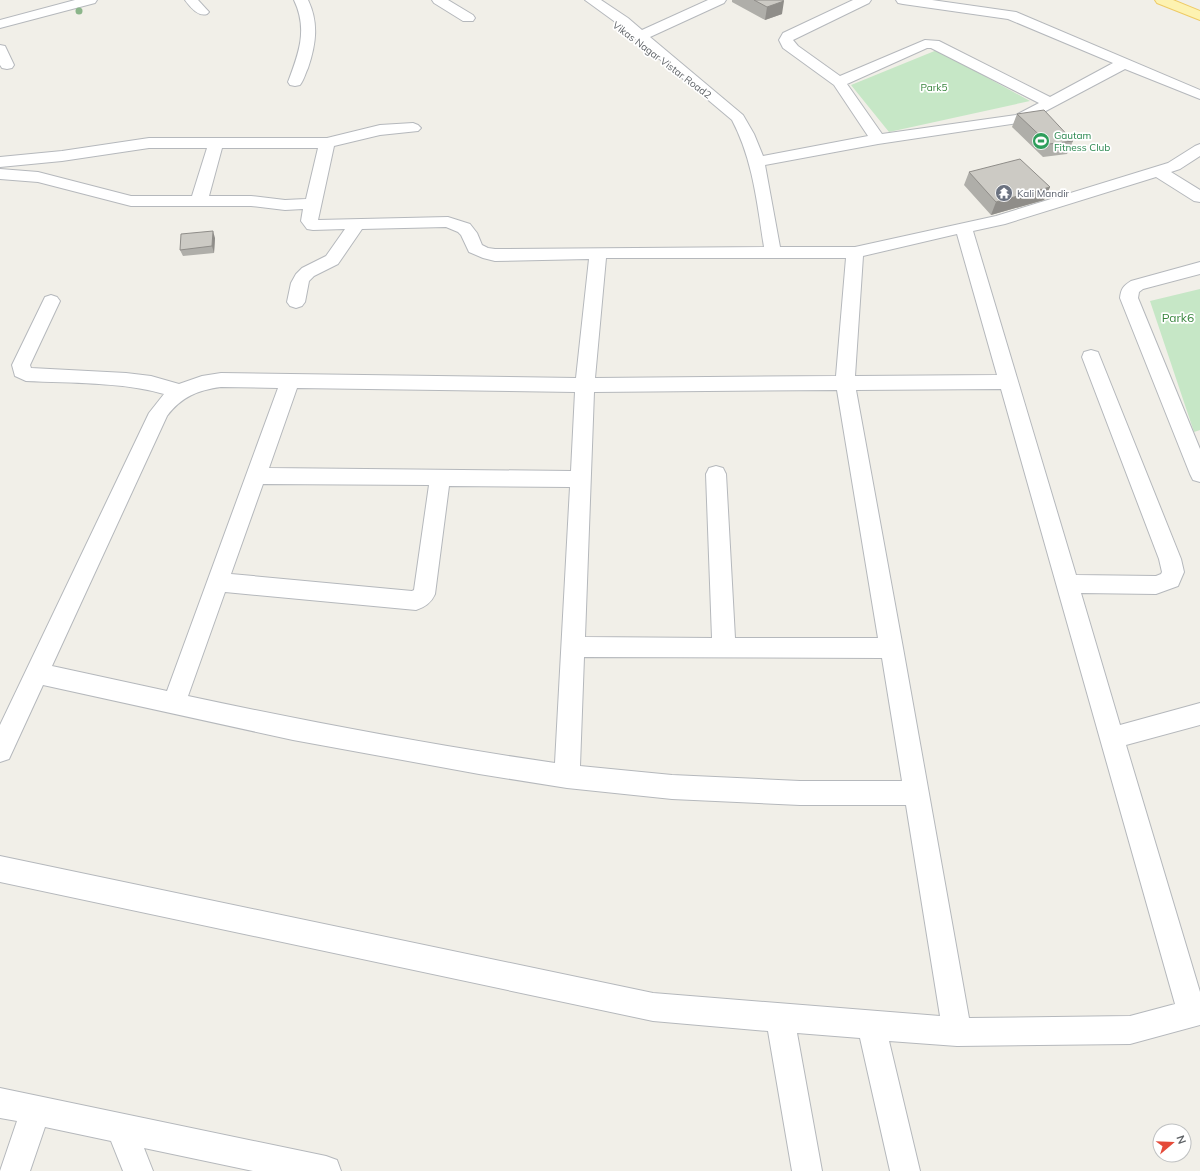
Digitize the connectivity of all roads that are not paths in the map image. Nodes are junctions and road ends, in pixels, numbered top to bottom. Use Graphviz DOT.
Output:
graph roads {
  1 [pos="70,0"];
  2 [pos="90,0"];
  3 [pos="191,0"];
  4 [pos="300,0"];
  5 [pos="439,0"];
  6 [pos="581,0"];
  7 [pos="592,0"];
  8 [pos="719,0"];
  9 [pos="864,0"];
  10 [pos="903,0"];
  11 [pos="1162,0"];
  12 [pos="203,12"];
  13 [pos="1199,14"];
  14 [pos="0,18"];
  15 [pos="468,18"];
  16 [pos="0,24"];
  17 [pos="641,36"];
  18 [pos="0,49"];
  19 [pos="1125,64"];
  20 [pos="7,65"];
  21 [pos="295,82"];
  22 [pos="839,82"];
  23 [pos="1200,95"];
  24 [pos="720,103"];
  25 [pos="1050,103"];
  26 [pos="413,128"];
  27 [pos="878,138"];
  28 [pos="734,140"];
  29 [pos="216,142"];
  30 [pos="327,143"];
  31 [pos="1200,149"];
  32 [pos="0,162"];
  33 [pos="749,162"];
  34 [pos="1158,171"];
  35 [pos="0,174"];
  36 [pos="1200,196"];
  37 [pos="199,201"];
  38 [pos="313,204"];
  39 [pos="357,224"];
  40 [pos="964,228"];
  41 [pos="772,248"];
  42 [pos="855,252"];
  43 [pos="598,253"];
  44 [pos="1195,274"];
  45 [pos="50,302"];
  46 [pos="296,302"];
  47 [pos="1091,357"];
  48 [pos="290,381"];
  49 [pos="1008,382"];
  50 [pos="844,383"];
  51 [pos="586,384"];
  52 [pos="180,391"];
  53 [pos="1194,443"];
  54 [pos="716,474"];
  55 [pos="1200,474"];
  56 [pos="256,476"];
  57 [pos="440,477"];
  58 [pos="581,479"];
  59 [pos="218,582"];
  60 [pos="1067,584"];
  61 [pos="573,647"];
  62 [pos="724,647"];
  63 [pos="892,648"];
  64 [pos="36,673"];
  65 [pos="174,703"];
  66 [pos="1200,714"];
  67 [pos="1112,738"];
  68 [pos="0,751"];
  69 [pos="567,776"];
  70 [pos="917,793"];
  71 [pos="0,869"];
  72 [pos="1196,1012"];
  73 [pos="780,1017"];
  74 [pos="871,1025"];
  75 [pos="957,1032"];
  76 [pos="0,1103"];
  77 [pos="36,1110"];
  78 [pos="121,1128"];
  79 [pos="15,1171"];
  80 [pos="138,1171"];
  81 [pos="326,1171"];
  82 [pos="808,1171"];
  83 [pos="905,1171"];
  1 -- 14 [label="street"];
  2 -- 16 [label="street"];
  3 -- 12 [label="lane"];
  4 -- 21 [label="street"];
  5 -- 15 [label="street"];
  6 -- 24 [label="street, Vikas Nagar Vistar Road2"];
  7 -- 17 [label="street"];
  8 -- 17 [label="street"];
  9 -- 22 [label="street"];
  10 -- 19 [label="street"];
  11 -- 13 [label="main road"];
  17 -- 24 [label="street"];
  18 -- 20 [label="street"];
  19 -- 23 [label="street"];
  19 -- 25 [label="street"];
  22 -- 25 [label="street"];
  22 -- 27 [label="street"];
  24 -- 28 [label="street, Vikas Nagar Vistar Road2"];
  24 -- 33 [label="street"];
  25 -- 27 [label="street"];
  26 -- 30 [label="street"];
  27 -- 33 [label="street"];
  29 -- 30 [label="street"];
  29 -- 32 [label="street"];
  29 -- 37 [label="street"];
  30 -- 38 [label="street"];
  31 -- 34 [label="street"];
  33 -- 41 [label="street"];
  34 -- 36 [label="street"];
  34 -- 40 [label="street"];
  35 -- 37 [label="street"];
  37 -- 38 [label="street"];
  38 -- 39 [label="street"];
  39 -- 43 [label="street"];
  39 -- 46 [label="street"];
  40 -- 42 [label="street"];
  40 -- 49 [label="street"];
  41 -- 42 [label="street"];
  41 -- 43 [label="street"];
  42 -- 50 [label="street"];
  43 -- 51 [label="street"];
  44 -- 53 [label="street"];
  45 -- 52 [label="street"];
  47 -- 60 [label="street"];
  48 -- 51 [label="street"];
  48 -- 52 [label="street"];
  48 -- 56 [label="street"];
  49 -- 50 [label="street"];
  49 -- 60 [label="street"];
  50 -- 51 [label="street"];
  50 -- 63 [label="street"];
  51 -- 58 [label="street"];
  52 -- 64 [label="street"];
  53 -- 55 [label="street"];
  54 -- 62 [label="street"];
  56 -- 57 [label="street"];
  56 -- 59 [label="street"];
  57 -- 58 [label="street"];
  57 -- 59 [label="street"];
  58 -- 61 [label="street"];
  59 -- 65 [label="street"];
  60 -- 67 [label="street"];
  61 -- 62 [label="street"];
  61 -- 69 [label="street"];
  62 -- 63 [label="street"];
  63 -- 70 [label="street"];
  64 -- 65 [label="street"];
  64 -- 68 [label="street"];
  65 -- 69 [label="street"];
  66 -- 67 [label="street"];
  67 -- 72 [label="street"];
  69 -- 70 [label="street"];
  70 -- 75 [label="street"];
  71 -- 73 [label="street"];
  72 -- 75 [label="street"];
  73 -- 74 [label="street"];
  73 -- 82 [label="street"];
  74 -- 75 [label="street"];
  74 -- 83 [label="street"];
  76 -- 77 [label="street"];
  77 -- 78 [label="street"];
  77 -- 79 [label="street"];
  78 -- 80 [label="street"];
  78 -- 81 [label="street"];
}
